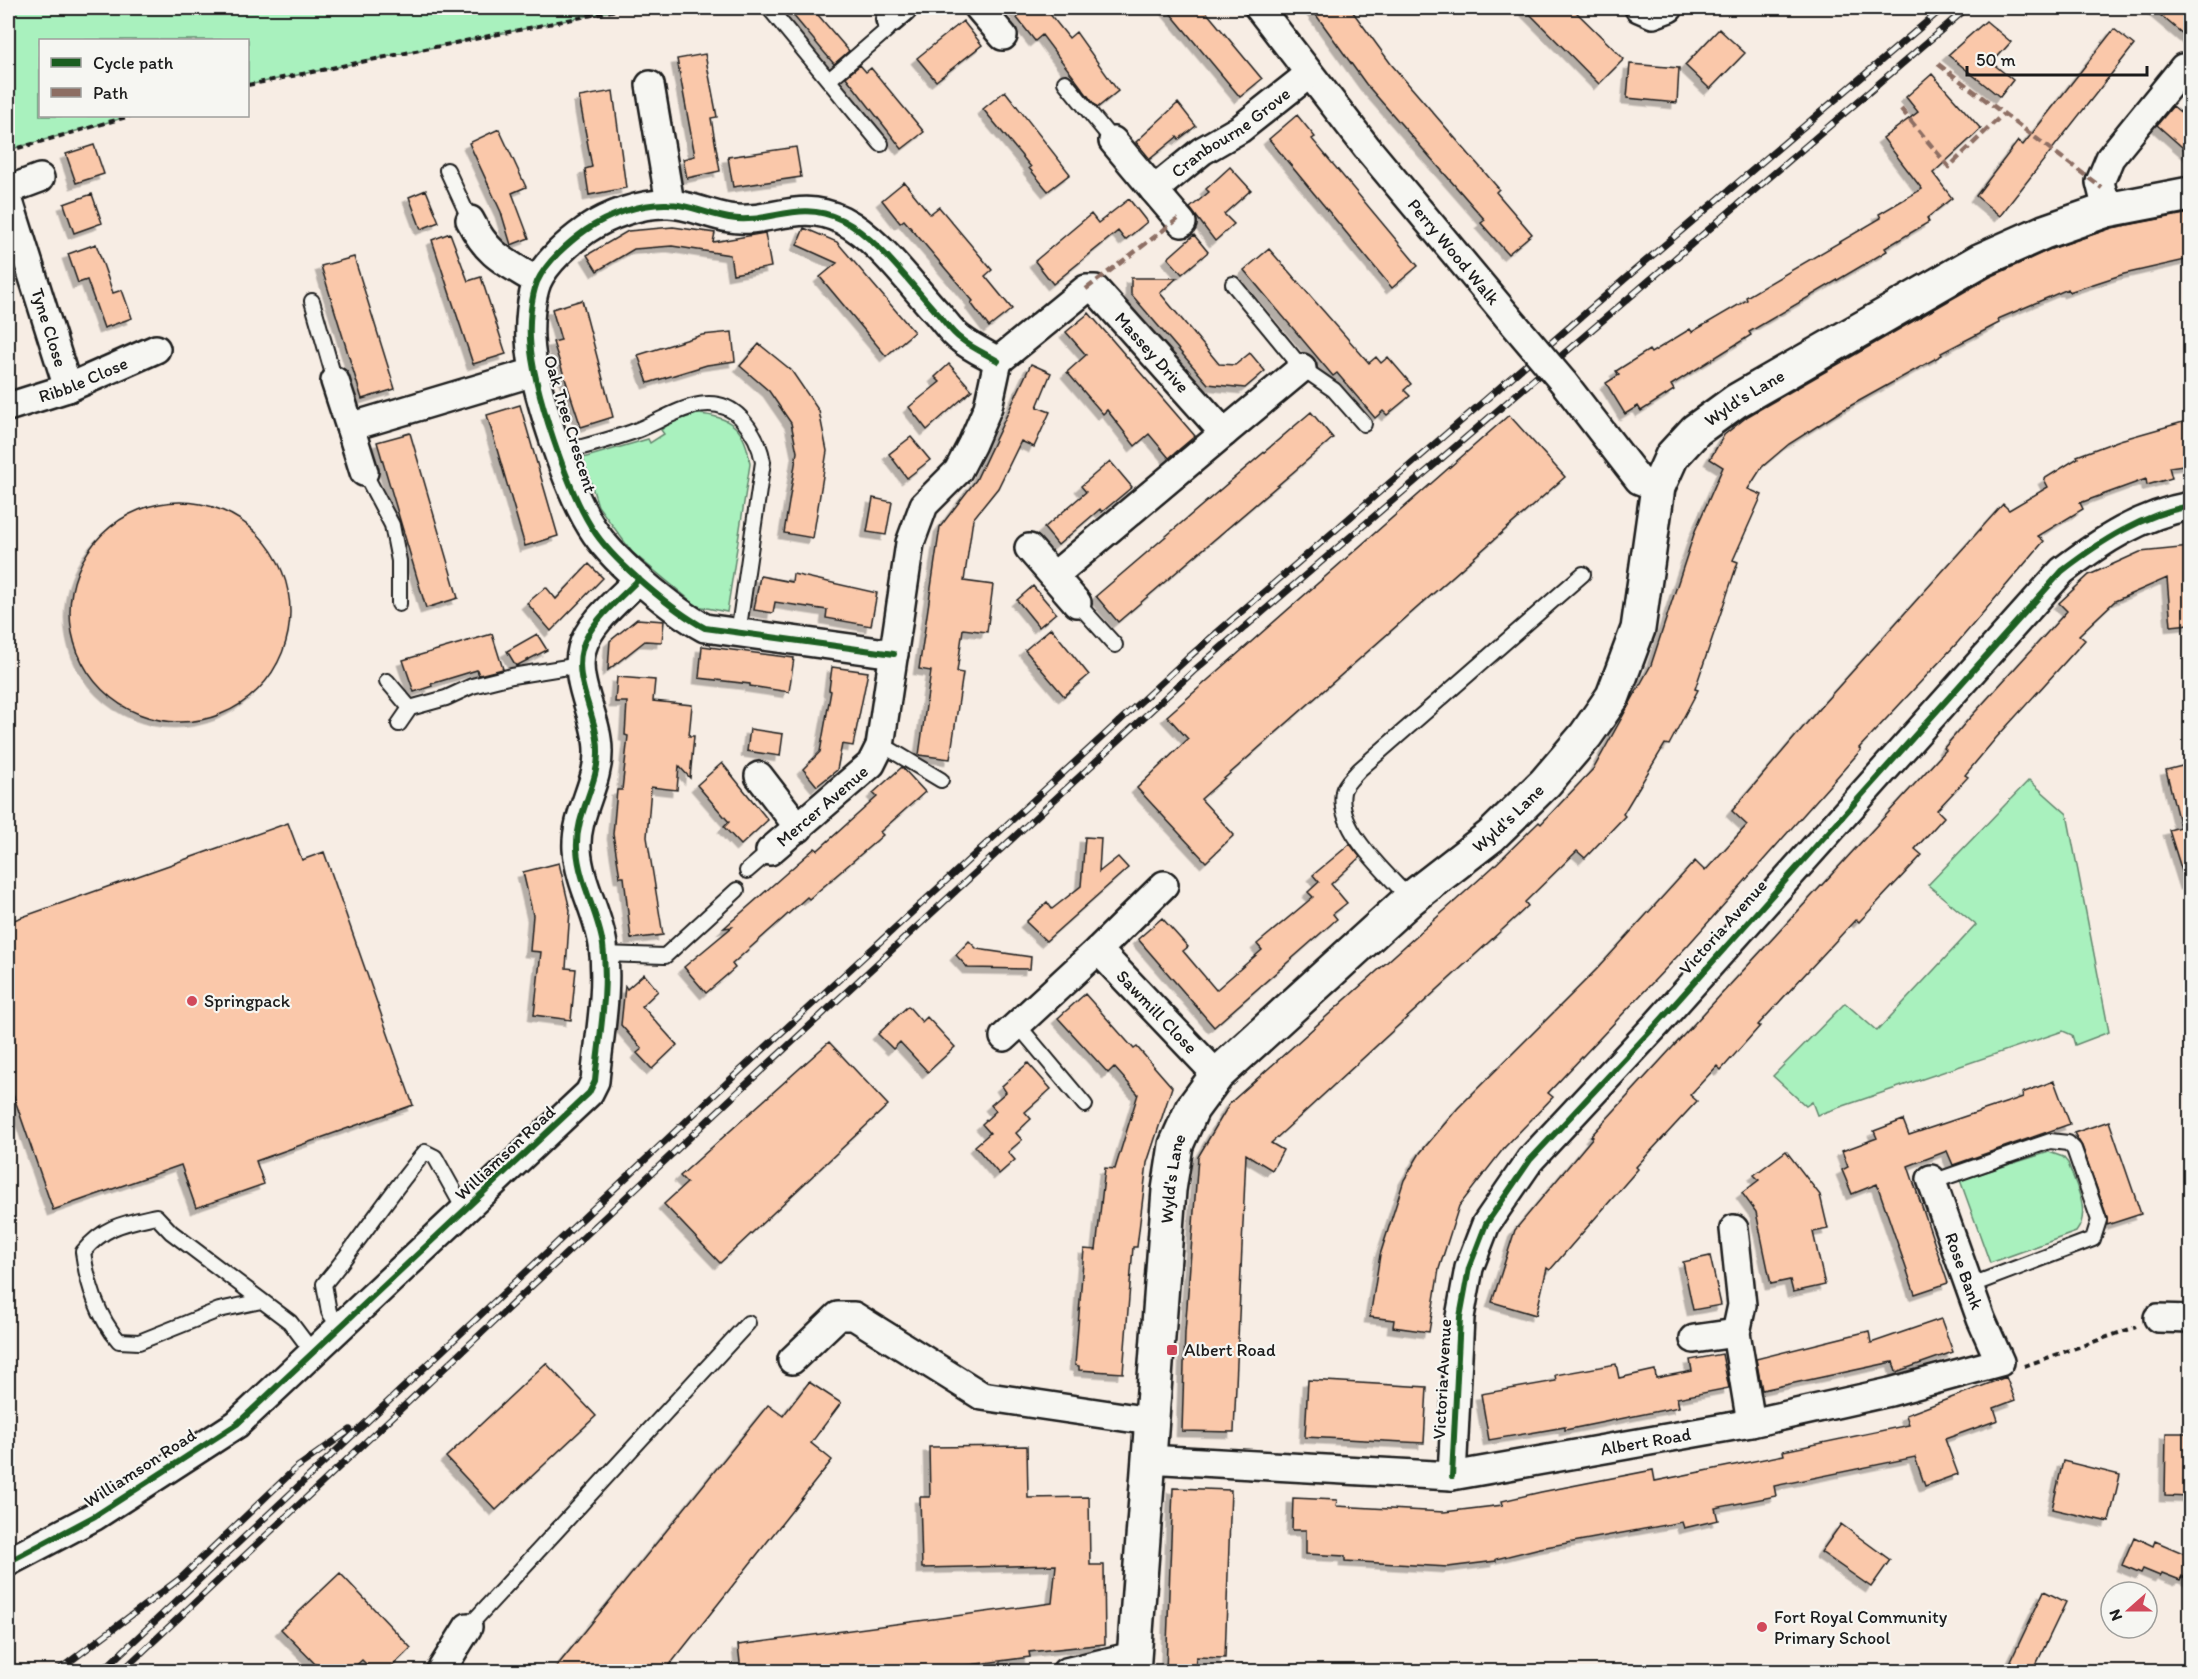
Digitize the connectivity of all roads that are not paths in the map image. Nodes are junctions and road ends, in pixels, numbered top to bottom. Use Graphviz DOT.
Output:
graph roads {
  1 [pos="769,8"];
  2 [pos="979,8"];
  3 [pos="1258,8"];
  4 [pos="1639,8"];
  5 [pos="1669,8"];
  6 [pos="897,13"];
  7 [pos="1003,36"];
  8 [pos="2183,68"];
  9 [pos="1308,75"];
  10 [pos="829,80"];
  11 [pos="1065,82"];
  12 [pos="650,85"];
  13 [pos="1113,141"];
  14 [pos="881,144"];
  15 [pos="447,170"];
  16 [pos="40,178"];
  17 [pos="8,190"];
  18 [pos="1154,190"];
  19 [pos="2190,195"];
  20 [pos="8,198"];
  21 [pos="670,203"];
  22 [pos="2107,210"];
  23 [pos="470,220"];
  24 [pos="1182,223"];
  25 [pos="537,281"];
  26 [pos="1233,284"];
  27 [pos="312,301"];
  28 [pos="156,349"];
  29 [pos="998,361"];
  30 [pos="1302,368"];
  31 [pos="534,372"];
  32 [pos="335,381"];
  33 [pos="68,388"];
  34 [pos="8,407"];
  35 [pos="1364,423"];
  36 [pos="350,427"];
  37 [pos="1224,433"];
  38 [pos="560,453"];
  39 [pos="364,472"];
  40 [pos="1658,487"];
  41 [pos="2190,506"];
  42 [pos="1029,548"];
  43 [pos="1583,574"];
  44 [pos="1055,575"];
  45 [pos="639,579"];
  46 [pos="1077,603"];
  47 [pos="399,604"];
  48 [pos="738,634"];
  49 [pos="1115,645"];
  50 [pos="894,654"];
  51 [pos="580,665"];
  52 [pos="387,681"];
  53 [pos="410,708"];
  54 [pos="399,724"];
  55 [pos="881,744"];
  56 [pos="759,776"];
  57 [pos="941,780"];
  58 [pos="799,828"];
  59 [pos="770,851"];
  60 [pos="747,871"];
  61 [pos="1164,885"];
  62 [pos="737,890"];
  63 [pos="1410,899"];
  64 [pos="1098,950"];
  65 [pos="603,954"];
  66 [pos="1010,1031"];
  67 [pos="1217,1075"];
  68 [pos="1086,1105"];
  69 [pos="1931,1181"];
  70 [pos="465,1211"];
  71 [pos="1734,1229"];
  72 [pos="1969,1286"];
  73 [pos="261,1301"];
  74 [pos="2158,1318"];
  75 [pos="2190,1319"];
  76 [pos="748,1323"];
  77 [pos="340,1328"];
  78 [pos="1736,1333"];
  79 [pos="1694,1339"];
  80 [pos="314,1354"];
  81 [pos="792,1360"];
  82 [pos="2000,1362"];
  83 [pos="1150,1421"];
  84 [pos="1752,1423"];
  85 [pos="1147,1459"];
  86 [pos="1452,1476"];
  87 [pos="8,1562"];
  88 [pos="468,1627"];
  89 [pos="1133,1664"];
  90 [pos="440,1671"];
  91 [pos="1066,1671"];
  1 -- 10 [label="lane"];
  2 -- 7 [label="street"];
  3 -- 9 [label="street, Perry Wood Walk"];
  4 -- 5 [label="street"];
  6 -- 10 [label="lane"];
  8 -- 22 [label="street"];
  9 -- 18 [label="street, Cranbourne Grove"];
  9 -- 40 [label="street, Perry Wood Walk, bridge"];
  10 -- 14 [label="lane"];
  11 -- 13 [label="lane"];
  12 -- 21 [label="street"];
  13 -- 18 [label="street, Cranbourne Grove"];
  15 -- 23 [label="lane"];
  16 -- 17 [label="street"];
  18 -- 24 [label="street, Cranbourne Grove"];
  19 -- 22 [label="main road, Wyld's Lane"];
  20 -- 33 [label="street, Tyne Close"];
  21 -- 25 [label="street, Oak Tree Crescent"];
  21 -- 29 [label="street, Oak Tree Crescent"];
  22 -- 40 [label="main road, Wyld's Lane"];
  23 -- 25 [label="street"];
  25 -- 31 [label="street, Oak Tree Crescent"];
  26 -- 30 [label="lane"];
  27 -- 32 [label="lane"];
  28 -- 33 [label="street, Ribble Close"];
  29 -- 37 [label="street, Massey Drive"];
  29 -- 50 [label="street"];
  30 -- 35 [label="lane"];
  30 -- 37 [label="street"];
  31 -- 36 [label="street"];
  31 -- 38 [label="street, Oak Tree Crescent"];
  32 -- 36 [label="street"];
  33 -- 34 [label="street, Ribble Close"];
  36 -- 39 [label="street"];
  37 -- 44 [label="street"];
  38 -- 45 [label="street, Oak Tree Crescent"];
  38 -- 48 [label="lane"];
  39 -- 47 [label="lane"];
  40 -- 63 [label="main road, Wyld's Lane"];
  41 -- 86 [label="street, Victoria Avenue"];
  42 -- 44 [label="street"];
  43 -- 63 [label="lane"];
  44 -- 46 [label="street"];
  45 -- 48 [label="street, Oak Tree Crescent"];
  45 -- 51 [label="street"];
  46 -- 49 [label="lane"];
  48 -- 50 [label="street, Oak Tree Crescent"];
  50 -- 55 [label="street, Mercer Avenue"];
  51 -- 53 [label="lane"];
  51 -- 65 [label="street, Williamson Road"];
  52 -- 53 [label="lane"];
  53 -- 54 [label="lane"];
  55 -- 57 [label="lane"];
  55 -- 58 [label="street, Mercer Avenue"];
  56 -- 58 [label="street"];
  58 -- 59 [label="street, Mercer Avenue"];
  59 -- 60 [label="lane"];
  61 -- 64 [label="street"];
  62 -- 65 [label="lane"];
  63 -- 67 [label="main road, Wyld's Lane"];
  64 -- 66 [label="street"];
  64 -- 67 [label="street, Sawmill Close"];
  65 -- 70 [label="street, Williamson Road"];
  66 -- 68 [label="lane"];
  67 -- 83 [label="main road, Wyld's Lane"];
  69 -- 72 [label="street, Rose Bank"];
  69 -- 72 [label="lane"];
  70 -- 77 [label="street, Williamson Road"];
  70 -- 77 [label="lane"];
  71 -- 78 [label="street"];
  72 -- 82 [label="street, Rose Bank"];
  73 -- 73 [label="lane"];
  73 -- 80 [label="lane"];
  74 -- 75 [label="street"];
  76 -- 88 [label="lane"];
  77 -- 80 [label="street, Williamson Road"];
  78 -- 79 [label="street"];
  78 -- 84 [label="street"];
  80 -- 87 [label="street, Williamson Road"];
  81 -- 83 [label="street"];
  82 -- 84 [label="street, Albert Road"];
  83 -- 85 [label="main road, Wyld's Lane"];
  84 -- 86 [label="street, Albert Road"];
  85 -- 86 [label="street, Albert Road"];
  85 -- 89 [label="main road, Wyld's Lane"];
  88 -- 90 [label="street"];
  89 -- 91 [label="street"];
}
